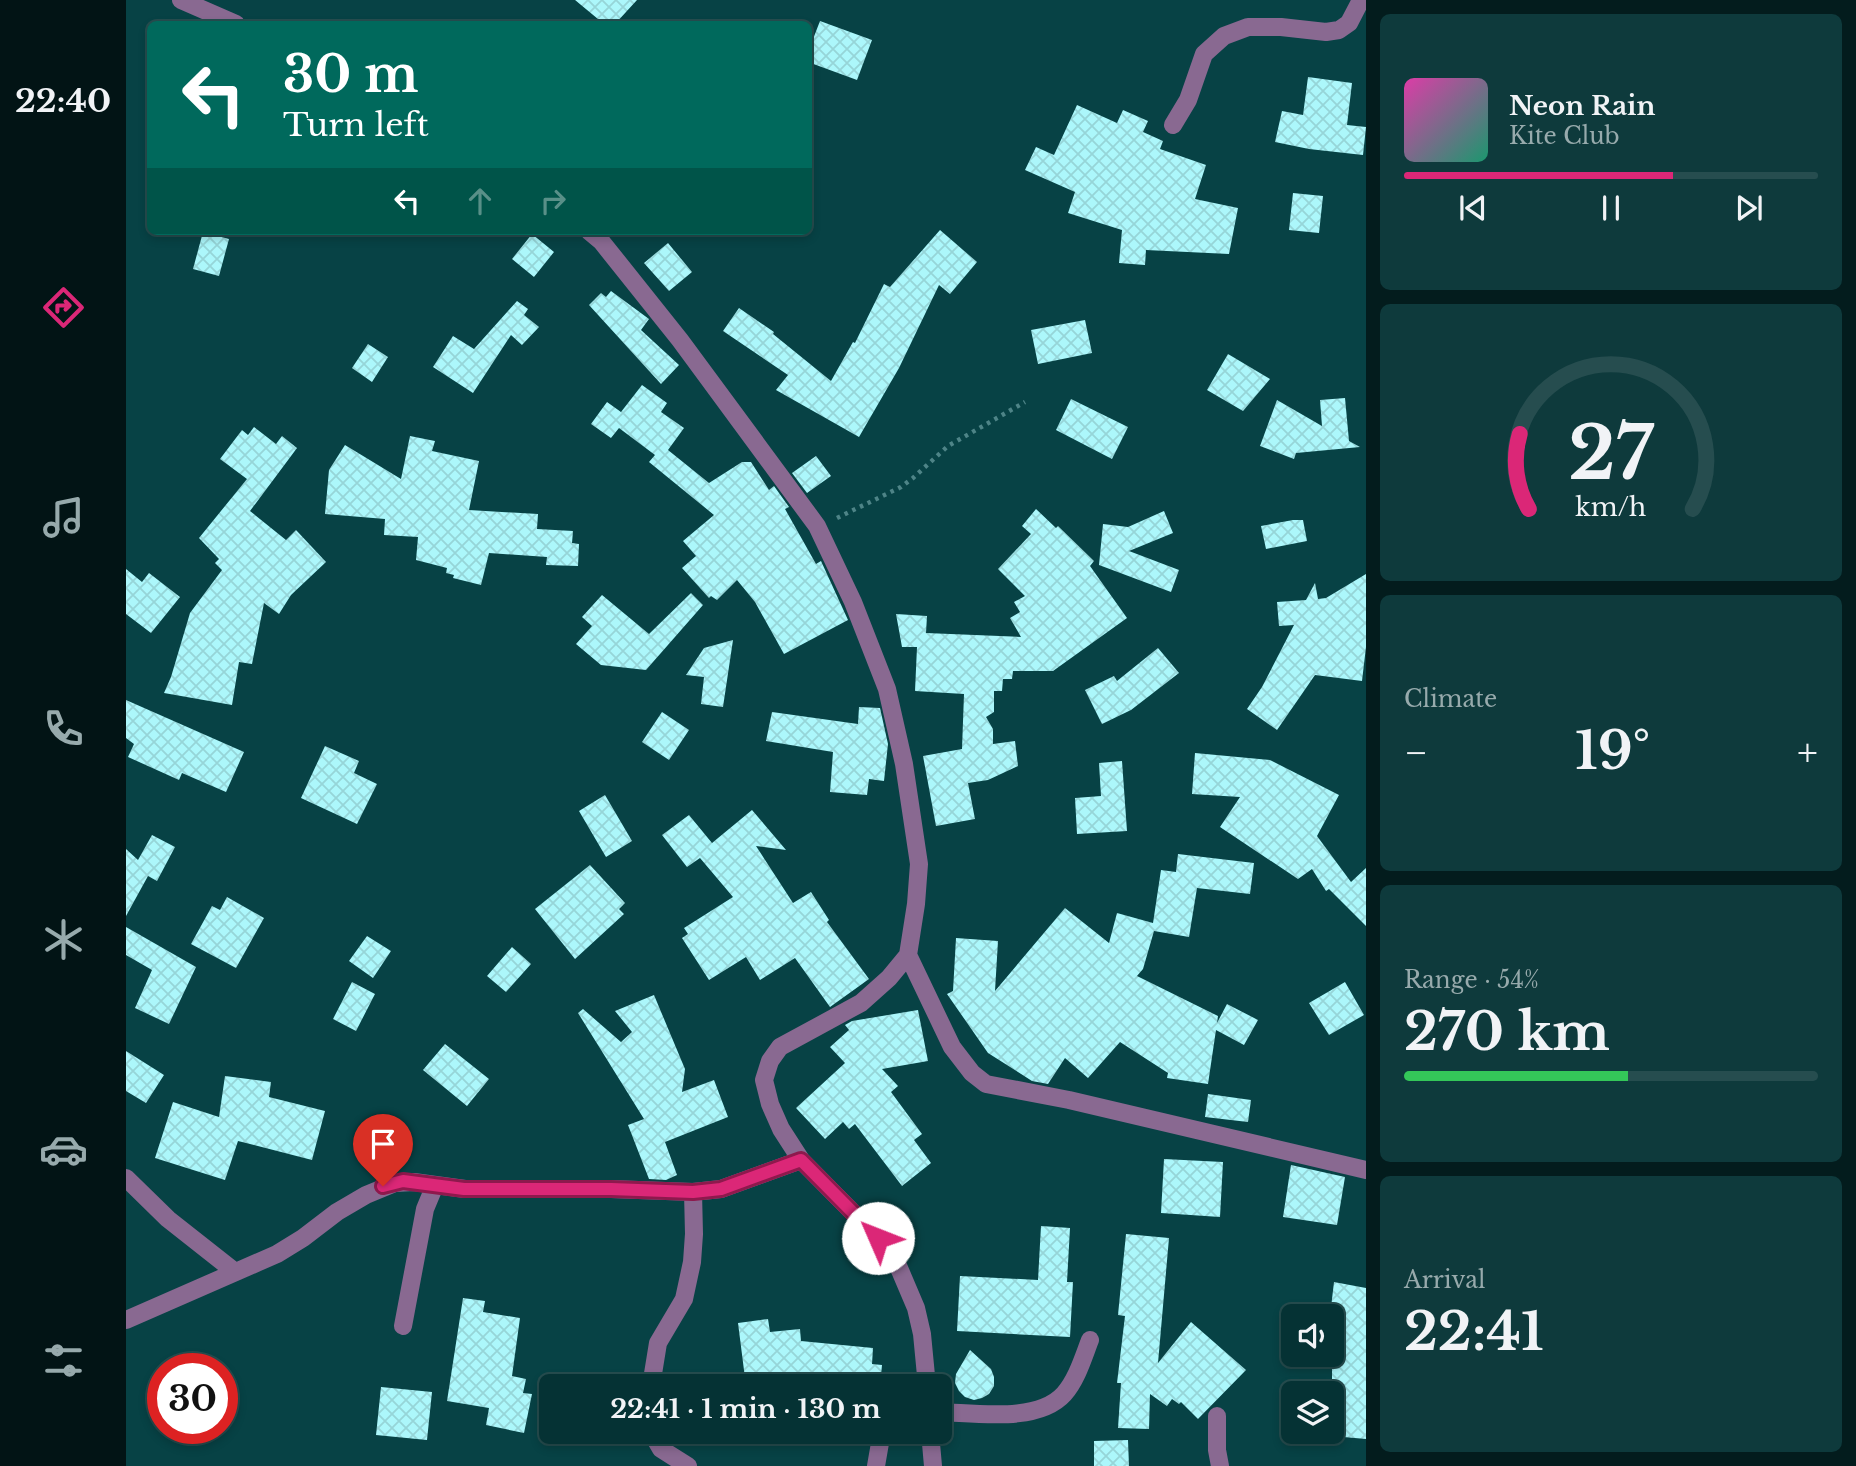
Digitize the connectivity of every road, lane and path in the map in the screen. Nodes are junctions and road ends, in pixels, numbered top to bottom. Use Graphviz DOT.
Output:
graph roads {
  1 [pos="180,0"];
  2 [pos="1361,0"];
  3 [pos="229,21"];
  4 [pos="1173,125"];
  5 [pos="593,235"];
  6 [pos="1025,402"];
  7 [pos="817,526"];
  8 [pos="908,955"];
  9 [pos="801,1160"];
  10 [pos="1366,1170"];
  11 [pos="126,1178"];
  12 [pos="435,1185"];
  13 [pos="693,1192"];
  14 [pos="234,1271"];
  15 [pos="126,1320"];
  16 [pos="403,1326"];
  17 [pos="1090,1340"];
  18 [pos="653,1374"];
  19 [pos="926,1374"];
  20 [pos="952,1412"];
  21 [pos="1217,1416"];
  22 [pos="658,1444"];
  23 [pos="880,1444"];
  24 [pos="931,1444"];
  25 [pos="681,1464"];
  26 [pos="876,1466"];
  27 [pos="933,1466"];
  28 [pos="1220,1466"];
  1 -- 3 [label="street"];
  2 -- 4 [label="street"];
  5 -- 7 [label="street"];
  6 -- 7 [label="path"];
  7 -- 8 [label="street"];
  8 -- 9 [label="street"];
  8 -- 10 [label="street"];
  9 -- 13 [label="street"];
  9 -- 19 [label="street"];
  11 -- 14 [label="street"];
  12 -- 13 [label="street"];
  12 -- 14 [label="street"];
  12 -- 16 [label="street"];
  13 -- 18 [label="street"];
  14 -- 15 [label="street"];
  17 -- 20 [label="street"];
  21 -- 28 [label="street"];
  22 -- 25 [label="street"];
  23 -- 26 [label="street"];
  24 -- 27 [label="street"];
}
